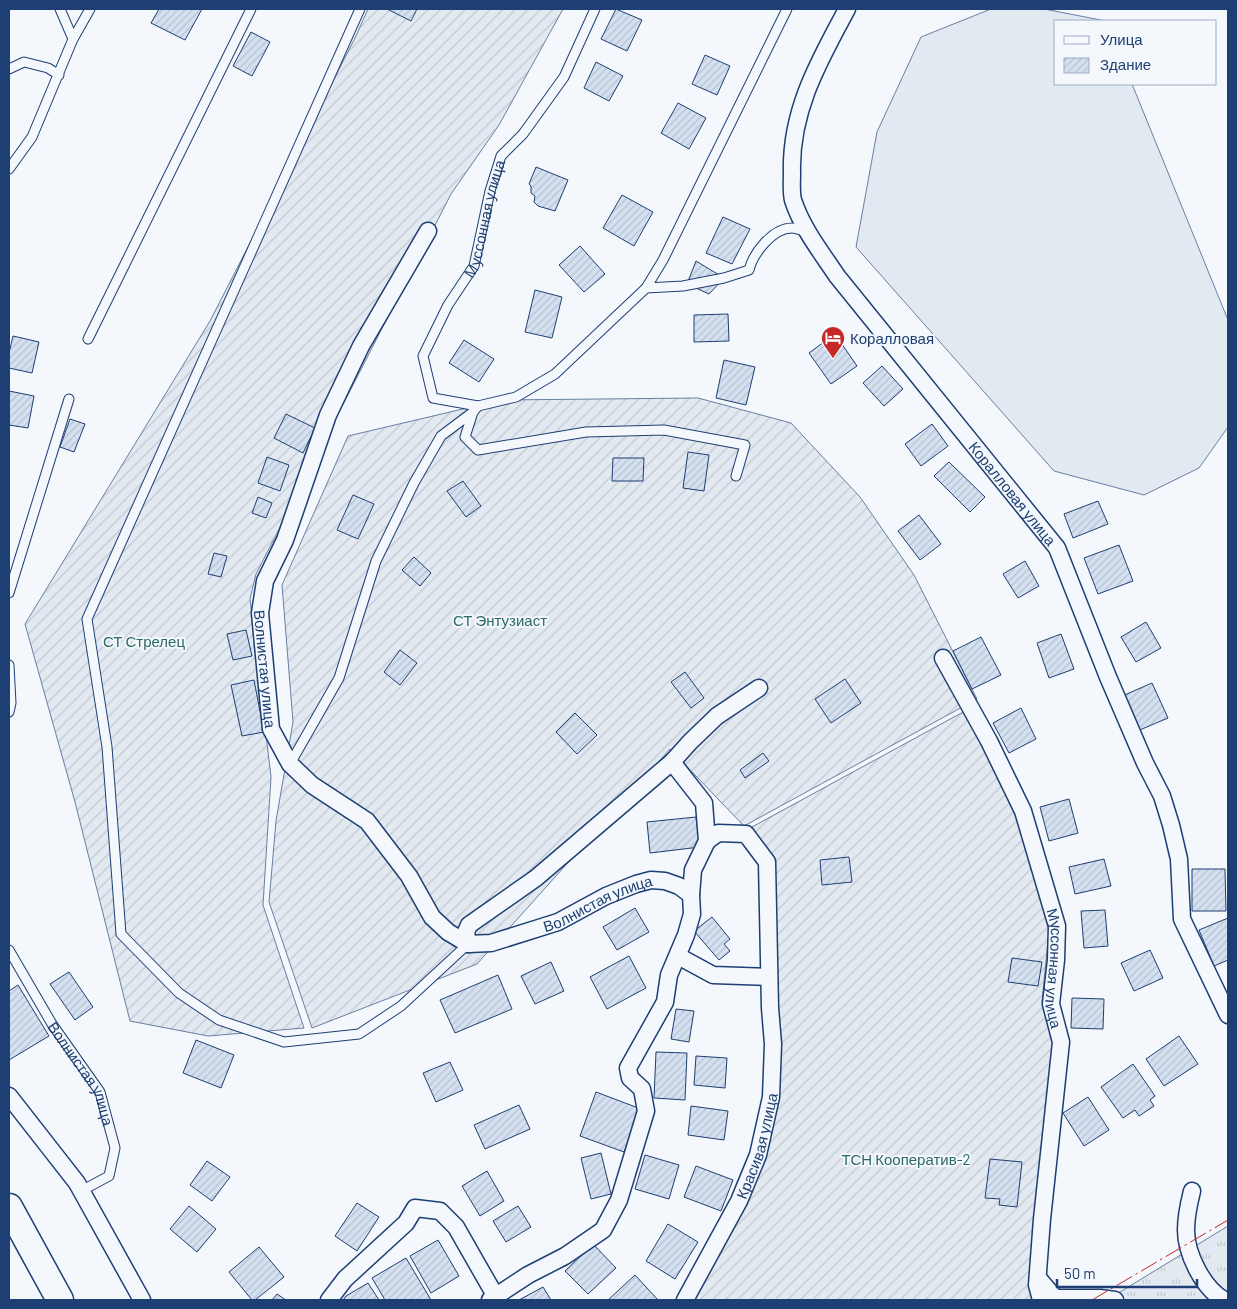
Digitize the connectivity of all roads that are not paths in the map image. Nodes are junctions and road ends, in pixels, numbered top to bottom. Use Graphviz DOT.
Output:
graph roads {
  1 [pos="60,9"];
  2 [pos="90,9"];
  3 [pos="251,9"];
  4 [pos="360,9"];
  5 [pos="595,9"];
  6 [pos="787,9"];
  7 [pos="848,9"];
  8 [pos="74,39"];
  9 [pos="9,69"];
  10 [pos="58,75"];
  11 [pos="9,169"];
  12 [pos="428,231"];
  13 [pos="808,232"];
  14 [pos="646,288"];
  15 [pos="88,339"];
  16 [pos="69,399"];
  17 [pos="475,409"];
  18 [pos="736,476"];
  19 [pos="9,593"];
  20 [pos="943,658"];
  21 [pos="9,665"];
  22 [pos="759,688"];
  23 [pos="9,712"];
  24 [pos="672,762"];
  25 [pos="290,764"];
  26 [pos="707,840"];
  27 [pos="691,896"];
  28 [pos="468,944"];
  29 [pos="9,950"];
  30 [pos="678,956"];
  31 [pos="769,977"];
  32 [pos="1228,1015"];
  33 [pos="9,1096"];
  34 [pos="81,1191"];
  35 [pos="1192,1191"];
  36 [pos="9,1207"];
  37 [pos="1038,1278"];
  38 [pos="493,1298"];
  39 [pos="60,1300"];
  40 [pos="142,1300"];
  41 [pos="329,1300"];
  42 [pos="685,1300"];
  43 [pos="1041,1300"];
  44 [pos="1116,1300"];
  45 [pos="1224,1300"];
  1 -- 8 [label="lane"];
  2 -- 8 [label="lane"];
  3 -- 15 [label="lane"];
  4 -- 28 [label="lane"];
  5 -- 17 [label="lane, Муссонная улица"];
  6 -- 14 [label="lane"];
  7 -- 13 [label="street, Коралловая улица"];
  8 -- 10 [label="lane"];
  9 -- 10 [label="lane"];
  10 -- 11 [label="lane"];
  12 -- 25 [label="street, Волнистая улица"];
  13 -- 14 [label="lane"];
  13 -- 32 [label="street, Коралловая улица"];
  14 -- 17 [label="lane"];
  16 -- 19 [label="lane"];
  17 -- 18 [label="lane"];
  17 -- 25 [label="lane"];
  20 -- 37 [label="street, Муссонная улица"];
  21 -- 23 [label="lane"];
  22 -- 24 [label="street"];
  24 -- 26 [label="street"];
  24 -- 28 [label="street"];
  25 -- 28 [label="street, Волнистая улица"];
  26 -- 27 [label="street"];
  26 -- 31 [label="street, Красивая улица"];
  27 -- 28 [label="street, Волнистая улица"];
  27 -- 30 [label="street"];
  29 -- 34 [label="lane, Волнистая улица"];
  30 -- 31 [label="street"];
  30 -- 38 [label="street"];
  31 -- 42 [label="street, Красивая улица"];
  33 -- 34 [label="street"];
  34 -- 40 [label="street"];
  35 -- 45 [label="street"];
  36 -- 39 [label="main road"];
  37 -- 43 [label="street, Муссонная улица"];
  37 -- 44 [label="street"];
  38 -- 41 [label="street"];
}
